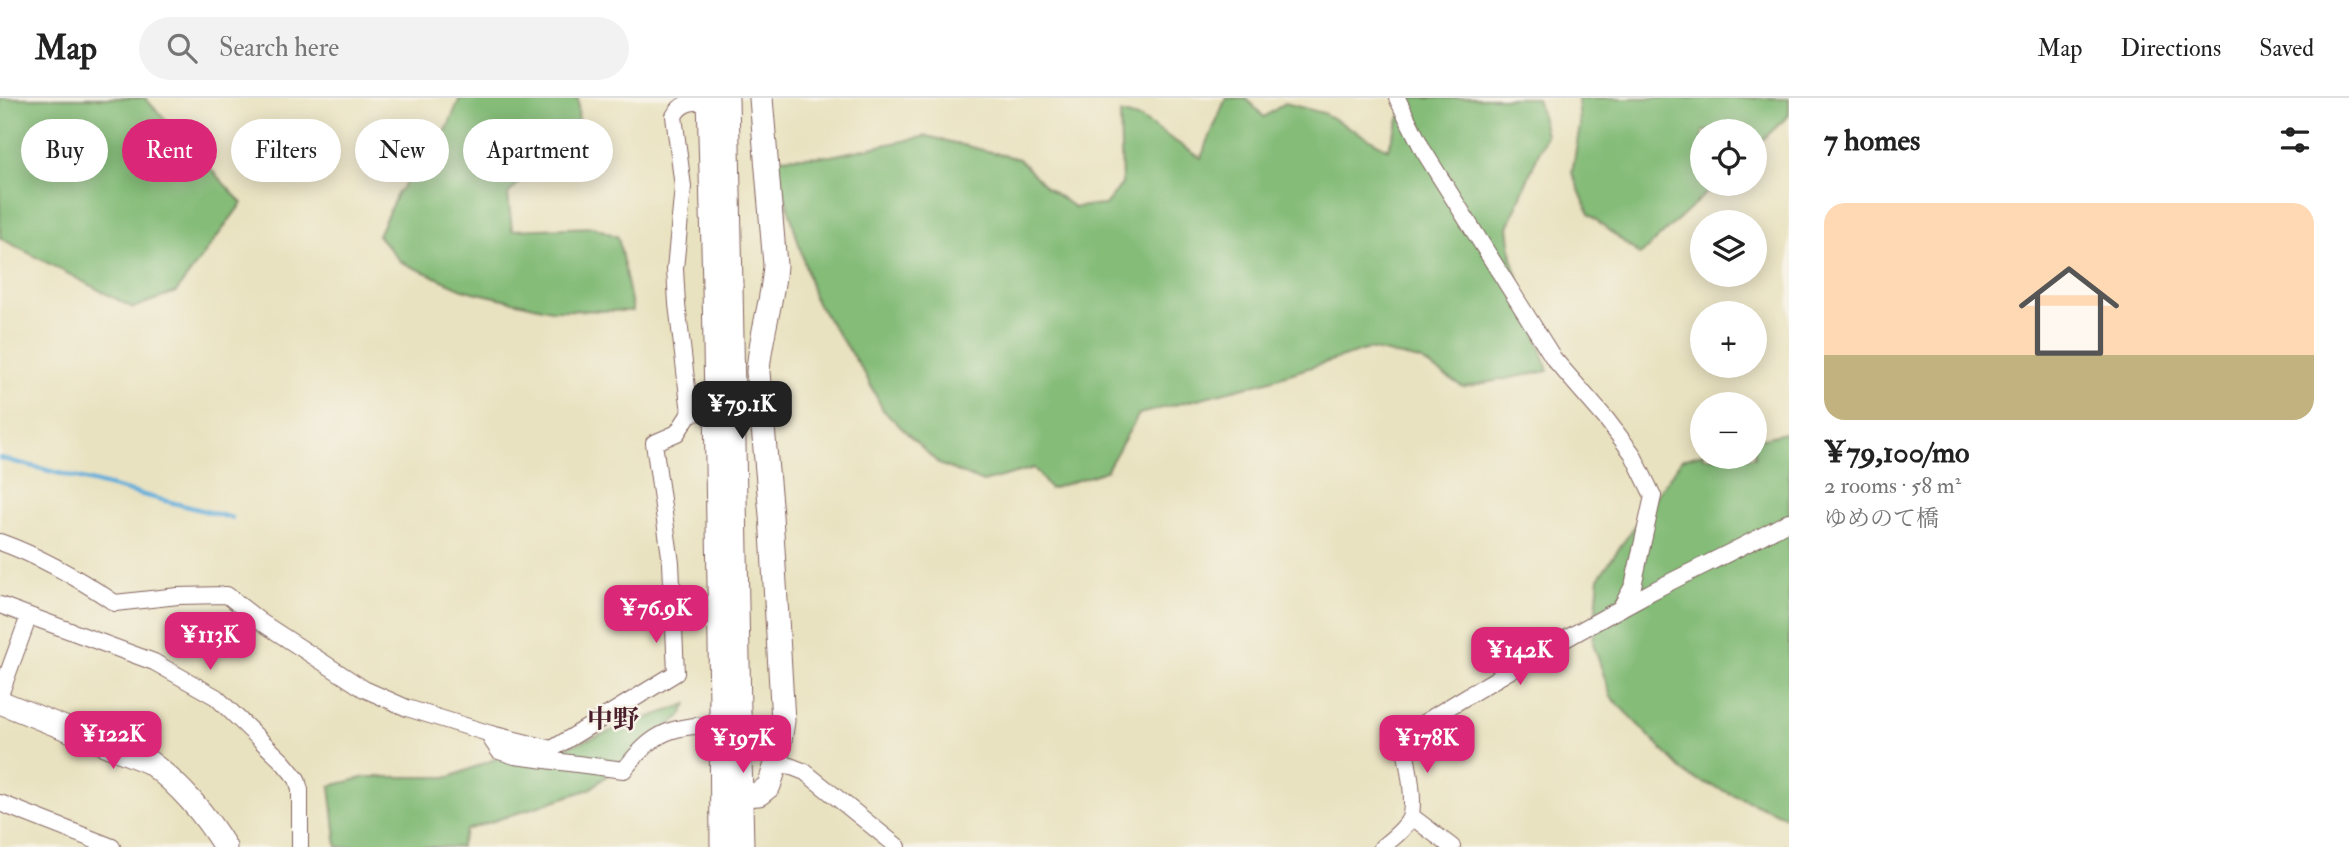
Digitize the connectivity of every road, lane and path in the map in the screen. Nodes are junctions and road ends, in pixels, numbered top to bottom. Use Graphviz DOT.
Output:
graph roads {
  1 [pos="761,98"];
  2 [pos="1397,98"];
  3 [pos="715,99"];
  4 [pos="761,408"];
  5 [pos="690,413"];
  6 [pos="1789,521"];
  7 [pos="0,542"];
  8 [pos="0,606"];
  9 [pos="1620,609"];
  10 [pos="29,616"];
  11 [pos="0,695"];
  12 [pos="0,702"];
  13 [pos="727,713"];
  14 [pos="491,734"];
  15 [pos="777,761"];
  16 [pos="741,795"];
  17 [pos="0,803"];
  18 [pos="1411,816"];
  19 [pos="112,847"];
  20 [pos="225,847"];
  21 [pos="300,847"];
  22 [pos="722,847"];
  23 [pos="742,847"];
  24 [pos="898,847"];
  25 [pos="1382,847"];
  26 [pos="1452,847"];
  1 -- 4 [label="street"];
  2 -- 9 [label="street"];
  3 -- 5 [label="street"];
  3 -- 13 [label="street, bridge"];
  4 -- 5 [label="street"];
  4 -- 15 [label="street"];
  5 -- 14 [label="street"];
  6 -- 9 [label="street"];
  7 -- 14 [label="street"];
  8 -- 10 [label="street"];
  9 -- 18 [label="street"];
  10 -- 11 [label="street"];
  10 -- 21 [label="street"];
  12 -- 20 [label="street"];
  13 -- 14 [label="street"];
  13 -- 16 [label="street"];
  13 -- 22 [label="street"];
  15 -- 16 [label="street"];
  15 -- 24 [label="street"];
  16 -- 23 [label="street"];
  17 -- 19 [label="street"];
  18 -- 25 [label="street"];
  18 -- 26 [label="street"];
}
